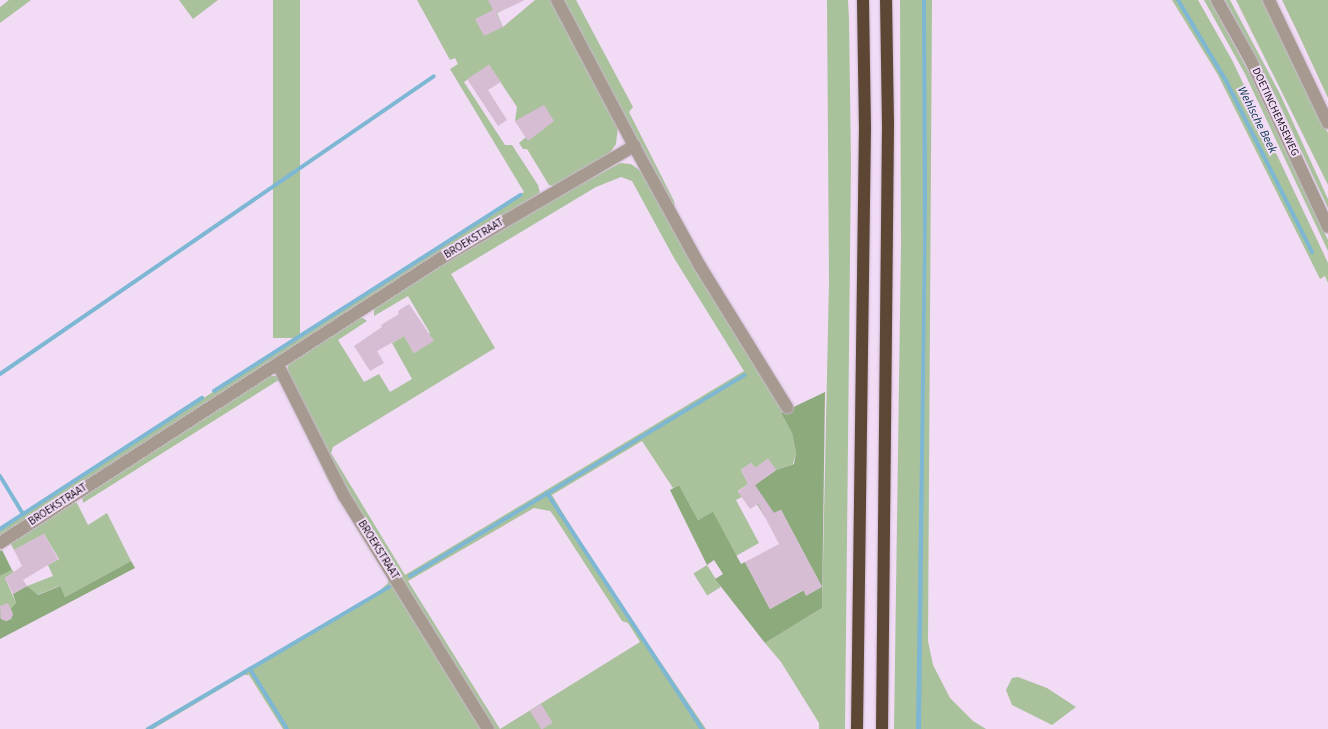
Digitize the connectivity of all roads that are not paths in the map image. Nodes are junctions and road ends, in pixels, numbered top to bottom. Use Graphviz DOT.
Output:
graph roads {
  1 [pos="557,0"];
  2 [pos="863,0"];
  3 [pos="886,0"];
  4 [pos="1217,0"];
  5 [pos="1269,0"];
  6 [pos="1328,124"];
  7 [pos="634,146"];
  8 [pos="1328,227"];
  9 [pos="278,365"];
  10 [pos="787,407"];
  11 [pos="0,542"];
  12 [pos="488,729"];
  13 [pos="857,729"];
  14 [pos="882,729"];
  1 -- 7 [label="street"];
  2 -- 13 [label="highway"];
  3 -- 14 [label="highway"];
  4 -- 8 [label="street, DOETINCHEMSEWEG"];
  5 -- 6 [label="street"];
  7 -- 9 [label="street, BROEKSTRAAT"];
  7 -- 10 [label="street"];
  9 -- 11 [label="street, BROEKSTRAAT"];
  9 -- 12 [label="street, BROEKSTRAAT"];
}
